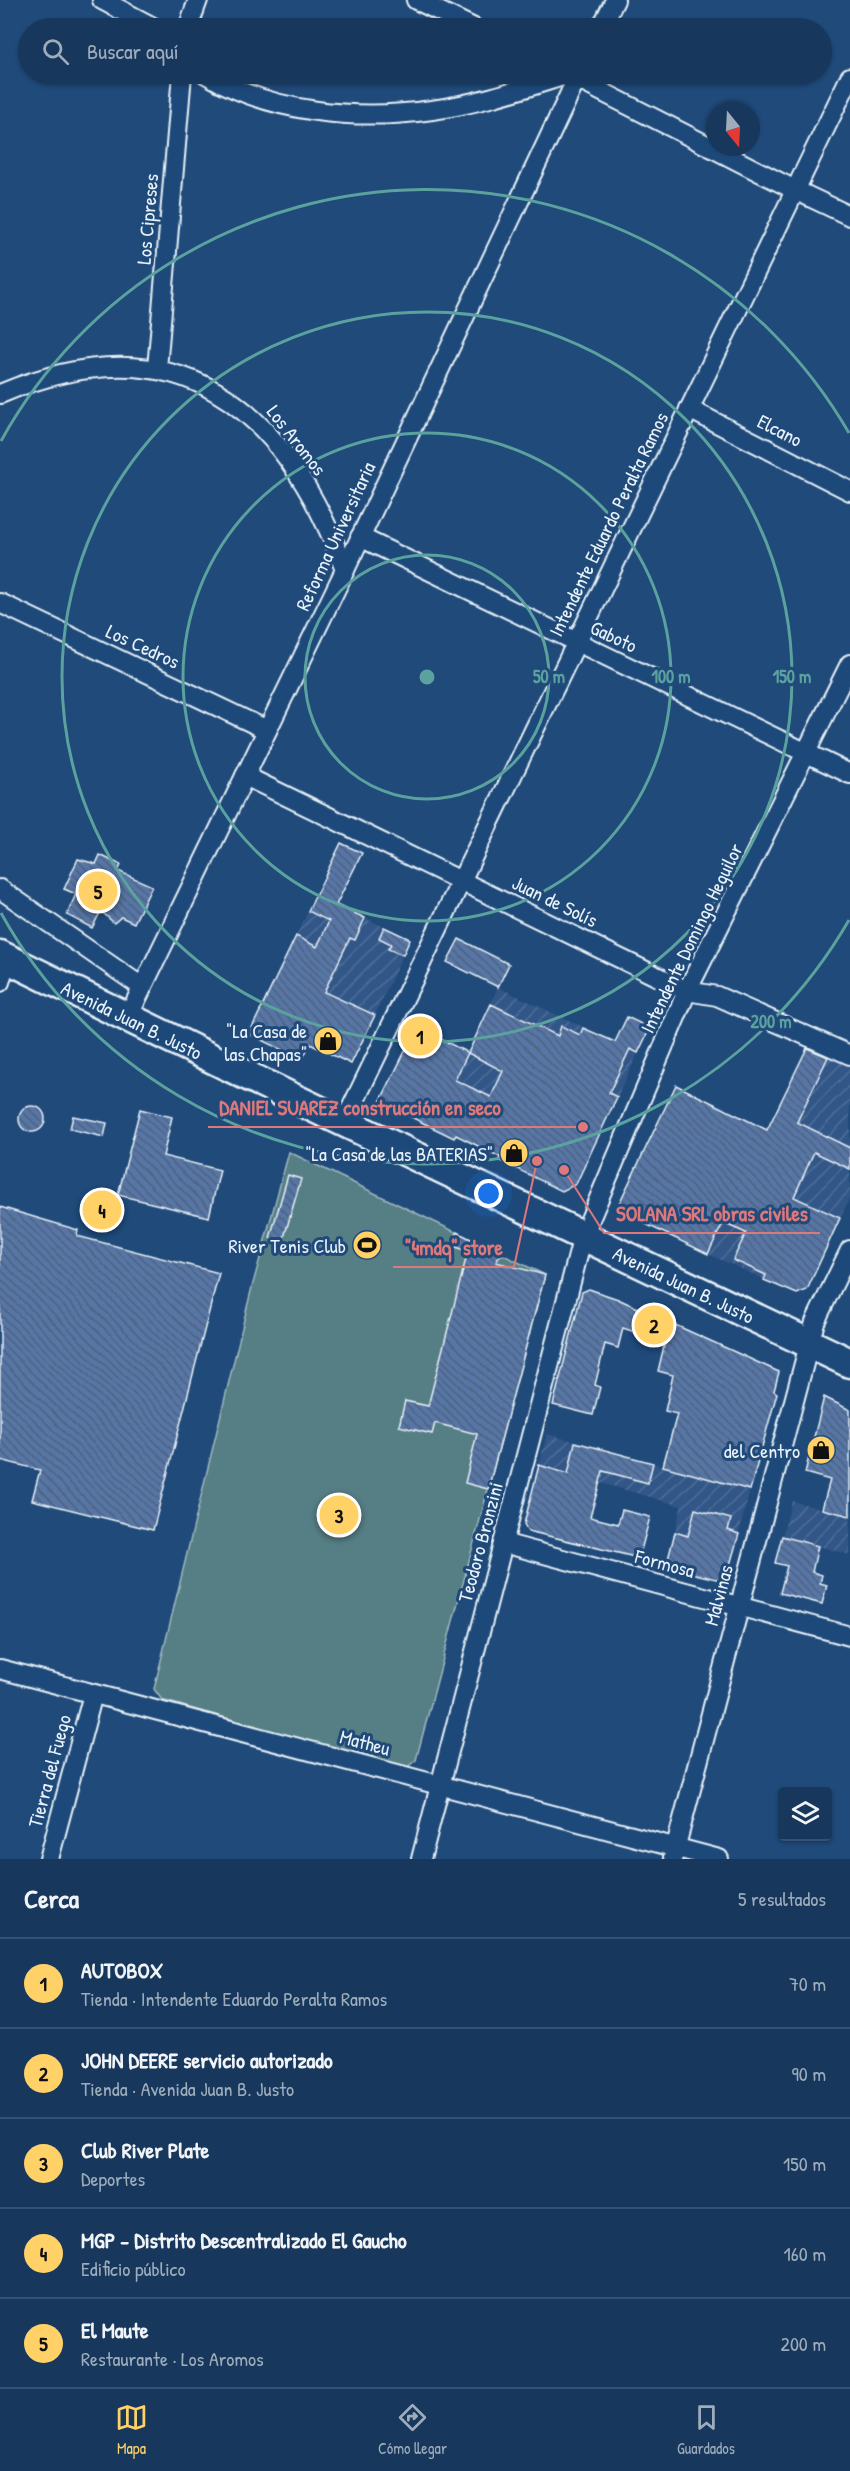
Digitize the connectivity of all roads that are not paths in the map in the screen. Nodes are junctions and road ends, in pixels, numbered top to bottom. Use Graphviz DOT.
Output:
graph roads {
  1 [pos="102,0"];
  2 [pos="198,0"];
  3 [pos="416,0"];
  4 [pos="615,0"];
  5 [pos="136,18"];
  6 [pos="192,18"];
  7 [pos="453,18"];
  8 [pos="606,18"];
  9 [pos="850,77"];
  10 [pos="181,84"];
  11 [pos="227,84"];
  12 [pos="540,84"];
  13 [pos="569,84"];
  14 [pos="590,84"];
  15 [pos="795,190"];
  16 [pos="850,216"];
  17 [pos="157,369"];
  18 [pos="0,394"];
  19 [pos="689,409"];
  20 [pos="850,491"];
  21 [pos="360,537"];
  22 [pos="345,570"];
  23 [pos="0,603"];
  24 [pos="576,643"];
  25 [pos="850,664"];
  26 [pos="267,730"];
  27 [pos="807,753"];
  28 [pos="850,774"];
  29 [pos="244,776"];
  30 [pos="462,880"];
  31 [pos="0,889"];
  32 [pos="2,965"];
  33 [pos="142,987"];
  34 [pos="687,991"];
  35 [pos="128,1017"];
  36 [pos="850,1056"];
  37 [pos="345,1121"];
  38 [pos="583,1236"];
  39 [pos="850,1250"];
  40 [pos="808,1343"];
  41 [pos="850,1363"];
  42 [pos="503,1543"];
  43 [pos="739,1606"];
  44 [pos="850,1636"];
  45 [pos="0,1669"];
  46 [pos="93,1694"];
  47 [pos="440,1785"];
  48 [pos="674,1853"];
  49 [pos="49,1859"];
  50 [pos="421,1859"];
  51 [pos="719,1859"];
  1 -- 5 [label="street"];
  2 -- 6 [label="street"];
  3 -- 7 [label="street"];
  4 -- 8 [label="street"];
  9 -- 15 [label="street, Intendente Eduardo Peralta Ramos"];
  10 -- 17 [label="street, Los Cipreses"];
  11 -- 12 [label="street"];
  13 -- 21 [label="street, Reforma Universitaria"];
  14 -- 15 [label="street"];
  15 -- 16 [label="street"];
  15 -- 19 [label="street, Intendente Eduardo Peralta Ramos"];
  17 -- 18 [label="street, Los Aromos"];
  17 -- 22 [label="street, Los Aromos"];
  19 -- 20 [label="street, Elcano"];
  19 -- 24 [label="street, Intendente Eduardo Peralta Ramos"];
  21 -- 22 [label="street, Reforma Universitaria"];
  21 -- 24 [label="street, Gaboto"];
  22 -- 26 [label="street, Reforma Universitaria"];
  23 -- 26 [label="street, Los Cedros"];
  24 -- 27 [label="street, Gaboto"];
  24 -- 30 [label="street, Intendente Eduardo Peralta Ramos"];
  25 -- 27 [label="street, Intendente Domingo Heguilor"];
  26 -- 29 [label="street, Reforma Universitaria"];
  27 -- 28 [label="street, Gaboto"];
  27 -- 34 [label="street, Intendente Domingo Heguilor"];
  29 -- 30 [label="street, Juan de Solís"];
  29 -- 33 [label="street, Reforma Universitaria"];
  30 -- 34 [label="street, Juan de Solís"];
  30 -- 37 [label="street, Intendente Eduardo Peralta Ramos"];
  31 -- 33 [label="street"];
  32 -- 35 [label="main road, Avenida Juan B. Justo"];
  33 -- 35 [label="street, Reforma Universitaria"];
  34 -- 36 [label="street, Juan de Solís"];
  34 -- 38 [label="street, Intendente Domingo Heguilor"];
  35 -- 37 [label="main road, Avenida Juan B. Justo"];
  37 -- 38 [label="main road, Avenida Juan B. Justo"];
  38 -- 40 [label="main road, Avenida Juan B. Justo"];
  38 -- 42 [label="street, Teodoro Bronzini"];
  39 -- 40 [label="street, Malvinas"];
  40 -- 41 [label="main road, Avenida Juan B. Justo"];
  40 -- 43 [label="street, Malvinas"];
  42 -- 43 [label="street, Formosa"];
  42 -- 47 [label="street, Teodoro Bronzini"];
  43 -- 44 [label="street, Formosa"];
  43 -- 48 [label="street, Malvinas"];
  45 -- 46 [label="street, Matheu"];
  46 -- 47 [label="street, Matheu"];
  46 -- 49 [label="street, Tierra del Fuego"];
  47 -- 48 [label="street, Matheu"];
  47 -- 50 [label="street, Teodoro Bronzini"];
  48 -- 51 [label="street, Matheu"];
}
